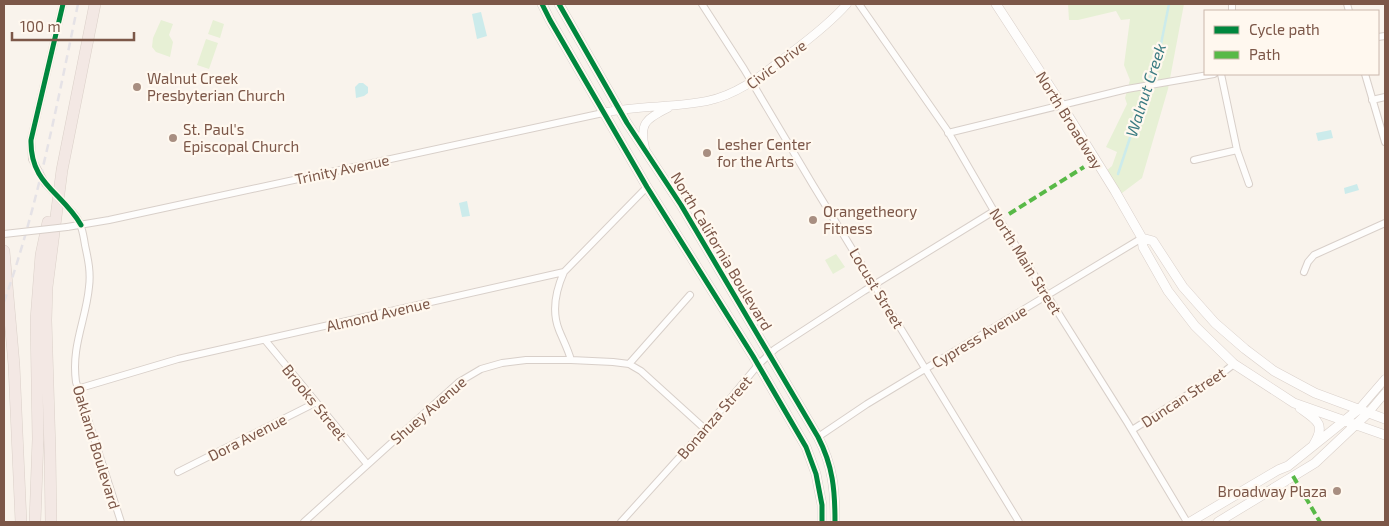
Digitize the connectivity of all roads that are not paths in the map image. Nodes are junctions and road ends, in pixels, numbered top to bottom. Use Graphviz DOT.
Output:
graph roads {
  1 [pos="63,4"];
  2 [pos="96,4"];
  3 [pos="542,4"];
  4 [pos="559,4"];
  5 [pos="702,4"];
  6 [pos="847,4"];
  7 [pos="859,4"];
  8 [pos="996,4"];
  9 [pos="1208,75"];
  10 [pos="1221,75"];
  11 [pos="1365,75"];
  12 [pos="752,83"];
  13 [pos="1385,97"];
  14 [pos="1372,100"];
  15 [pos="1060,104"];
  16 [pos="676,105"];
  17 [pos="619,109"];
  18 [pos="604,113"];
  19 [pos="948,133"];
  20 [pos="1385,142"];
  21 [pos="646,150"];
  22 [pos="1237,150"];
  23 [pos="1194,160"];
  24 [pos="62,170"];
  25 [pos="1248,184"];
  26 [pos="647,187"];
  27 [pos="994,211"];
  28 [pos="1385,223"];
  29 [pos="81,226"];
  30 [pos="4,234"];
  31 [pos="1142,238"];
  32 [pos="4,251"];
  33 [pos="564,272"];
  34 [pos="1304,272"];
  35 [pos="874,284"];
  36 [pos="690,295"];
  37 [pos="1046,296"];
  38 [pos="265,340"];
  39 [pos="768,354"];
  40 [pos="571,360"];
  41 [pos="629,364"];
  42 [pos="1234,364"];
  43 [pos="758,365"];
  44 [pos="925,369"];
  45 [pos="1385,379"];
  46 [pos="77,389"];
  47 [pos="1385,393"];
  48 [pos="315,403"];
  49 [pos="1294,403"];
  50 [pos="1364,411"];
  51 [pos="1385,419"];
  52 [pos="1346,421"];
  53 [pos="1355,425"];
  54 [pos="706,429"];
  55 [pos="1132,430"];
  56 [pos="1385,435"];
  57 [pos="818,437"];
  58 [pos="1311,448"];
  59 [pos="367,464"];
  60 [pos="178,472"];
  61 [pos="21,522"];
  62 [pos="35,522"];
  63 [pos="51,522"];
  64 [pos="121,522"];
  65 [pos="304,522"];
  66 [pos="620,522"];
  67 [pos="822,522"];
  68 [pos="834,522"];
  69 [pos="1019,522"];
  70 [pos="1188,522"];
  71 [pos="1218,522"];
  1 -- 29 [label="street, Oakland Boulevard, bridge"];
  2 -- 24 [label="highway"];
  3 -- 18 [label="main road, North California Boulevard"];
  4 -- 17 [label="main road, North California Boulevard"];
  5 -- 12 [label="street, Locust Street"];
  6 -- 12 [label="street, Civic Drive"];
  7 -- 19 [label="street, North Main Street"];
  8 -- 15 [label="main road, North Broadway"];
  9 -- 15 [label="street"];
  10 -- 22 [label="street"];
  11 -- 14 [label="street"];
  12 -- 16 [label="street, Civic Drive"];
  12 -- 35 [label="street, Locust Street"];
  13 -- 14 [label="street"];
  14 -- 20 [label="street"];
  15 -- 19 [label="street"];
  15 -- 31 [label="main road, North Broadway"];
  16 -- 17 [label="street, Civic Drive"];
  16 -- 21 [label="street"];
  17 -- 18 [label="street, Civic Drive"];
  17 -- 21 [label="main road, North California Boulevard"];
  18 -- 26 [label="main road, North California Boulevard"];
  18 -- 29 [label="street, Trinity Avenue"];
  19 -- 27 [label="street, North Main Street"];
  21 -- 39 [label="main road, North California Boulevard"];
  22 -- 23 [label="street"];
  22 -- 25 [label="street"];
  24 -- 62 [label="highway"];
  24 -- 63 [label="highway"];
  26 -- 33 [label="street"];
  26 -- 43 [label="main road, North California Boulevard"];
  27 -- 35 [label="street, Bonanza Street"];
  27 -- 37 [label="street, North Main Street"];
  28 -- 34 [label="street"];
  29 -- 30 [label="street, Trinity Avenue, bridge"];
  29 -- 46 [label="street, Oakland Boulevard"];
  31 -- 37 [label="street, Cypress Avenue"];
  31 -- 42 [label="main road, North Broadway"];
  31 -- 50 [label="main road, North Broadway"];
  32 -- 61 [label="highway"];
  33 -- 38 [label="street, Almond Avenue"];
  33 -- 40 [label="street"];
  35 -- 39 [label="street, Bonanza Street"];
  35 -- 44 [label="street, Locust Street"];
  36 -- 41 [label="street"];
  37 -- 44 [label="street, Cypress Avenue"];
  37 -- 55 [label="street, North Main Street"];
  38 -- 46 [label="street, Almond Avenue"];
  38 -- 48 [label="street, Brooks Street"];
  39 -- 43 [label="street, Bonanza Street"];
  39 -- 57 [label="main road, North California Boulevard"];
  40 -- 41 [label="street, Shuey Avenue"];
  40 -- 59 [label="street, Shuey Avenue"];
  41 -- 54 [label="street"];
  42 -- 49 [label="main road, North Broadway"];
  42 -- 55 [label="street, Duncan Street"];
  43 -- 54 [label="street, Bonanza Street"];
  43 -- 67 [label="main road, North California Boulevard"];
  44 -- 57 [label="street, Cypress Avenue"];
  44 -- 69 [label="street, Locust Street"];
  45 -- 50 [label="street"];
  46 -- 64 [label="street, Oakland Boulevard"];
  47 -- 50 [label="street"];
  48 -- 59 [label="street, Brooks Street"];
  48 -- 60 [label="street, Dora Avenue"];
  49 -- 52 [label="main road, North Broadway"];
  49 -- 58 [label="main road"];
  50 -- 51 [label="main road, North Broadway"];
  50 -- 52 [label="main road"];
  50 -- 53 [label="main road"];
  52 -- 53 [label="main road, North Broadway"];
  52 -- 58 [label="main road"];
  53 -- 56 [label="main road, North Broadway"];
  53 -- 71 [label="main road"];
  54 -- 66 [label="street, Bonanza Street"];
  55 -- 70 [label="street, North Main Street"];
  57 -- 68 [label="main road, North California Boulevard"];
  58 -- 70 [label="main road"];
  59 -- 65 [label="street, Shuey Avenue"];
}
